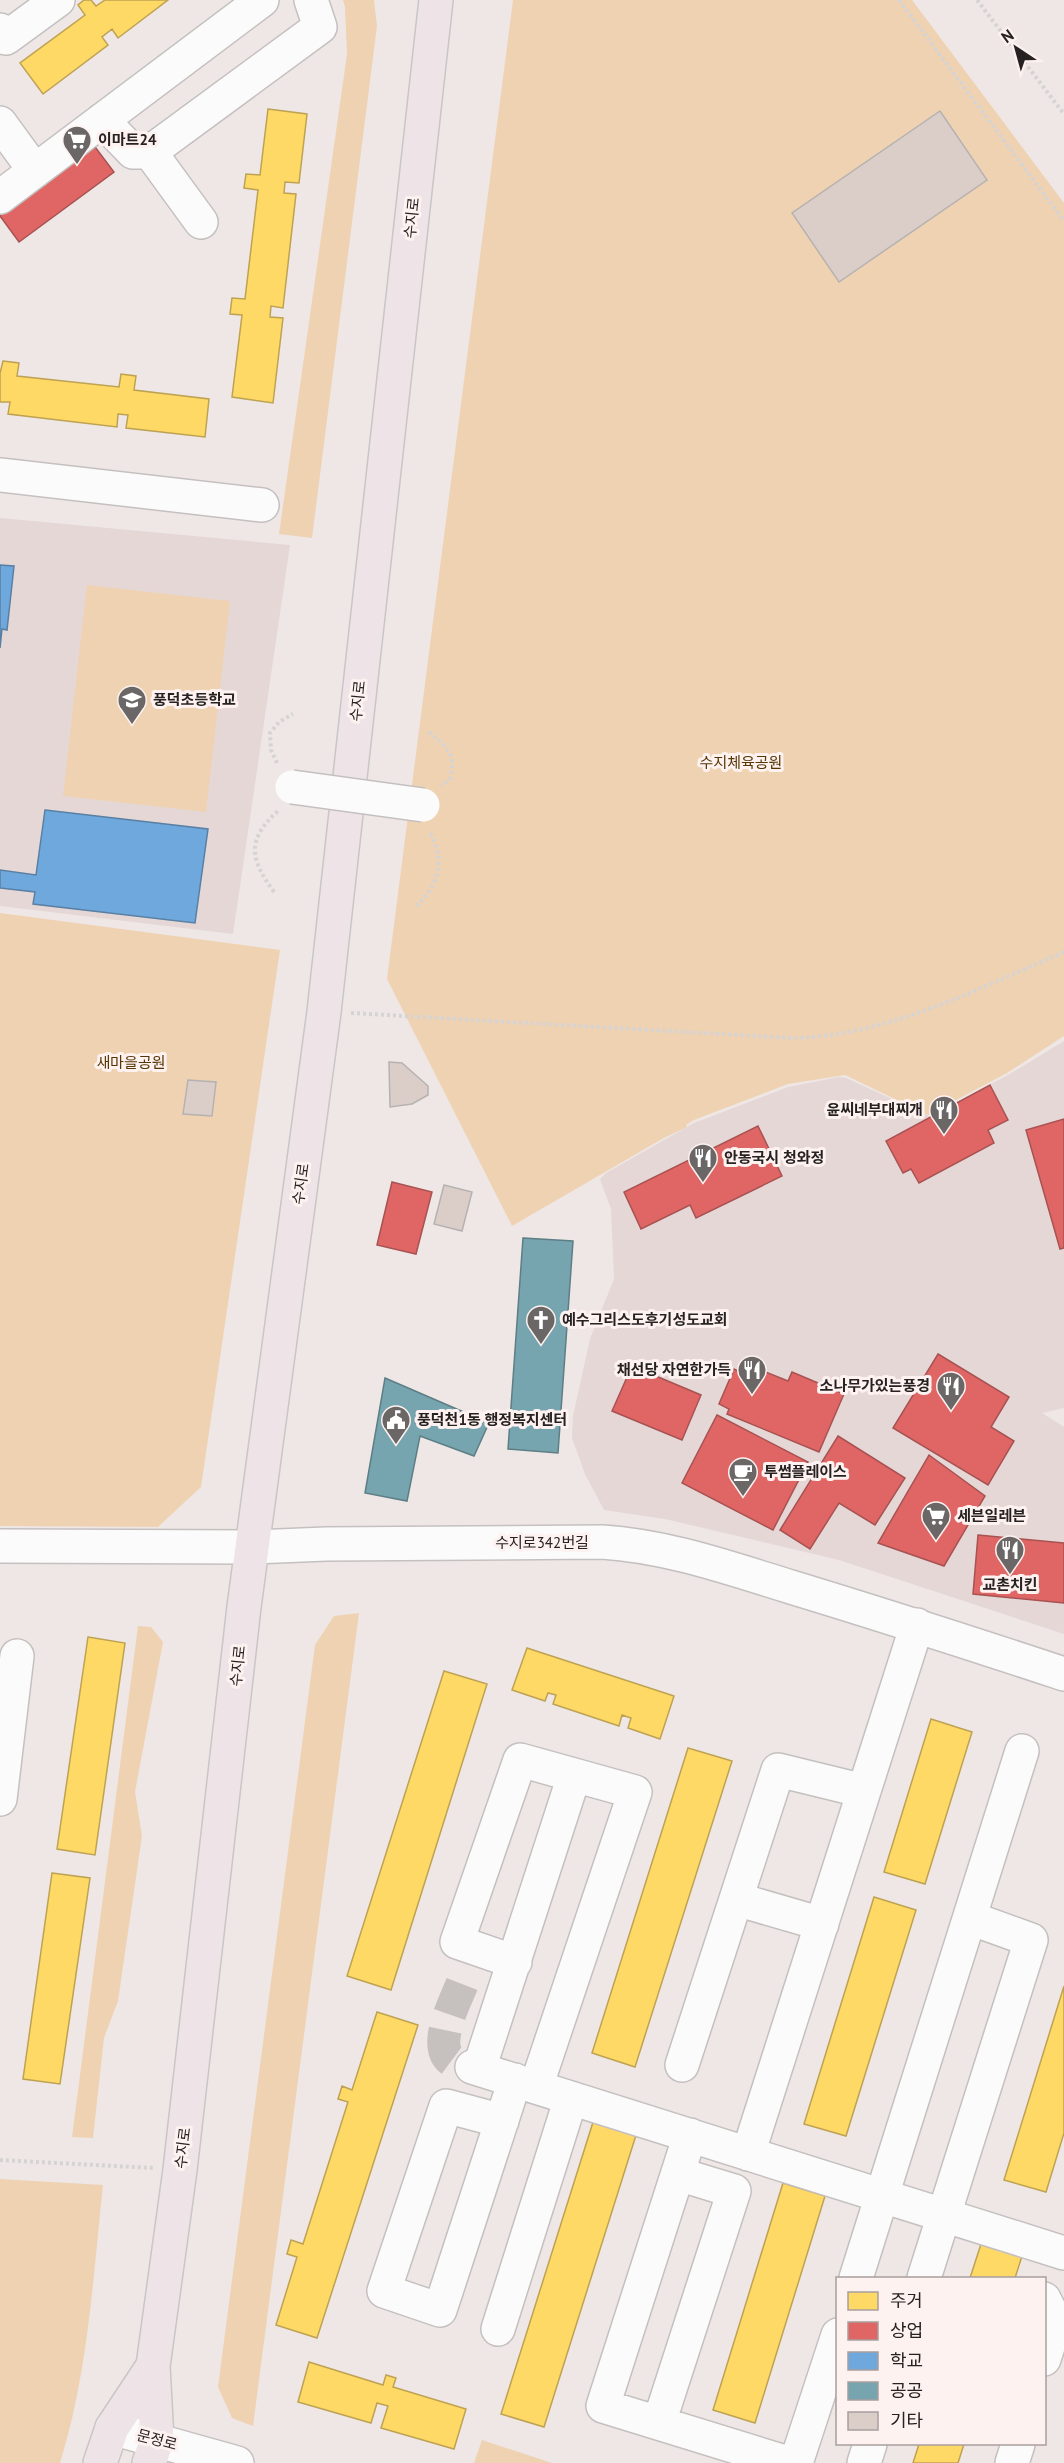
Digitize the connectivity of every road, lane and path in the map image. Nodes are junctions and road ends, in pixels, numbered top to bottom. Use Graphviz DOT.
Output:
graph roads {
  1 [pos="58,0"];
  2 [pos="262,0"];
  3 [pos="311,0"];
  4 [pos="436,0"];
  5 [pos="899,0"];
  6 [pos="977,0"];
  7 [pos="0,30"];
  8 [pos="1064,114"];
  9 [pos="102,120"];
  10 [pos="0,123"];
  11 [pos="150,152"];
  12 [pos="35,171"];
  13 [pos="0,197"];
  14 [pos="1064,221"];
  15 [pos="201,222"];
  16 [pos="0,475"];
  17 [pos="262,505"];
  18 [pos="293,714"];
  19 [pos="429,732"];
  20 [pos="292,787"];
  21 [pos="423,805"];
  22 [pos="274,891"];
  23 [pos="416,906"];
  24 [pos="1064,952"];
  25 [pos="324,1012"];
  26 [pos="0,1546"];
  27 [pos="253,1547"];
  28 [pos="918,1625"];
  29 [pos="17,1656"];
  30 [pos="1064,1674"];
  31 [pos="1022,1751"];
  32 [pos="574,1776"];
  33 [pos="1,1781"];
  34 [pos="864,1791"];
  35 [pos="736,1899"];
  36 [pos="970,1918"];
  37 [pos="822,1924"];
  38 [pos="514,1962"];
  39 [pos="682,2065"];
  40 [pos="526,2084"];
  41 [pos="571,2098"];
  42 [pos="502,2121"];
  43 [pos="690,2135"];
  44 [pos="748,2154"];
  45 [pos="0,2160"];
  46 [pos="180,2170"];
  47 [pos="678,2174"];
  48 [pos="883,2196"];
  49 [pos="945,2216"];
  50 [pos="1063,2249"];
  51 [pos="856,2277"];
  52 [pos="924,2277"];
  53 [pos="1046,2293"];
  54 [pos="1046,2302"];
  55 [pos="498,2329"];
  56 [pos="836,2338"];
  57 [pos="1046,2353"];
  58 [pos="153,2366"];
  59 [pos="659,2423"];
  60 [pos="112,2428"];
  61 [pos="870,2445"];
  62 [pos="1018,2445"];
  63 [pos="153,2451"];
  64 [pos="100,2463"];
  65 [pos="237,2463"];
  66 [pos="788,2463"];
  67 [pos="796,2463"];
  68 [pos="864,2463"];
  69 [pos="1012,2463"];
  1 -- 7 [label="street"];
  2 -- 9 [label="street"];
  3 -- 11 [label="street"];
  4 -- 25 [label="main road, 수지로"];
  5 -- 14 [label="path"];
  6 -- 8 [label="path"];
  9 -- 11 [label="street"];
  9 -- 12 [label="street"];
  10 -- 12 [label="street"];
  11 -- 15 [label="street"];
  12 -- 13 [label="street"];
  16 -- 17 [label="street"];
  18 -- 20 [label="path"];
  19 -- 21 [label="path"];
  20 -- 21 [label="street, bridge"];
  20 -- 22 [label="path"];
  21 -- 23 [label="path"];
  24 -- 25 [label="path"];
  25 -- 27 [label="main road, 수지로"];
  26 -- 27 [label="street, 수지로342번길"];
  27 -- 28 [label="street, 수지로342번길"];
  27 -- 46 [label="main road, 수지로"];
  28 -- 30 [label="street, 수지로342번길"];
  28 -- 34 [label="street"];
  29 -- 33 [label="street"];
  31 -- 36 [label="street"];
  32 -- 38 [label="street"];
  32 -- 38 [label="street"];
  32 -- 40 [label="street"];
  34 -- 35 [label="street"];
  34 -- 37 [label="street"];
  35 -- 37 [label="street"];
  35 -- 39 [label="street"];
  36 -- 48 [label="street"];
  36 -- 49 [label="street"];
  37 -- 44 [label="street"];
  38 -- 40 [label="street"];
  40 -- 41 [label="street"];
  40 -- 42 [label="street"];
  41 -- 43 [label="street"];
  41 -- 55 [label="street"];
  42 -- 42 [label="street"];
  43 -- 44 [label="street"];
  43 -- 47 [label="street"];
  44 -- 48 [label="street"];
  45 -- 46 [label="path"];
  46 -- 58 [label="main road, 수지로"];
  47 -- 59 [label="street"];
  47 -- 59 [label="street"];
  48 -- 49 [label="street"];
  48 -- 51 [label="street"];
  49 -- 50 [label="street"];
  49 -- 52 [label="street"];
  50 -- 53 [label="street"];
  54 -- 57 [label="street"];
  56 -- 67 [label="street"];
  58 -- 60 [label="main road, 수지로"];
  58 -- 63 [label="main road, 수지로"];
  59 -- 66 [label="street"];
  60 -- 63 [label="street, 문정로"];
  60 -- 64 [label="main road, 수지로"];
  61 -- 68 [label="street"];
  62 -- 69 [label="street"];
  63 -- 65 [label="street, 문정로"];
}
